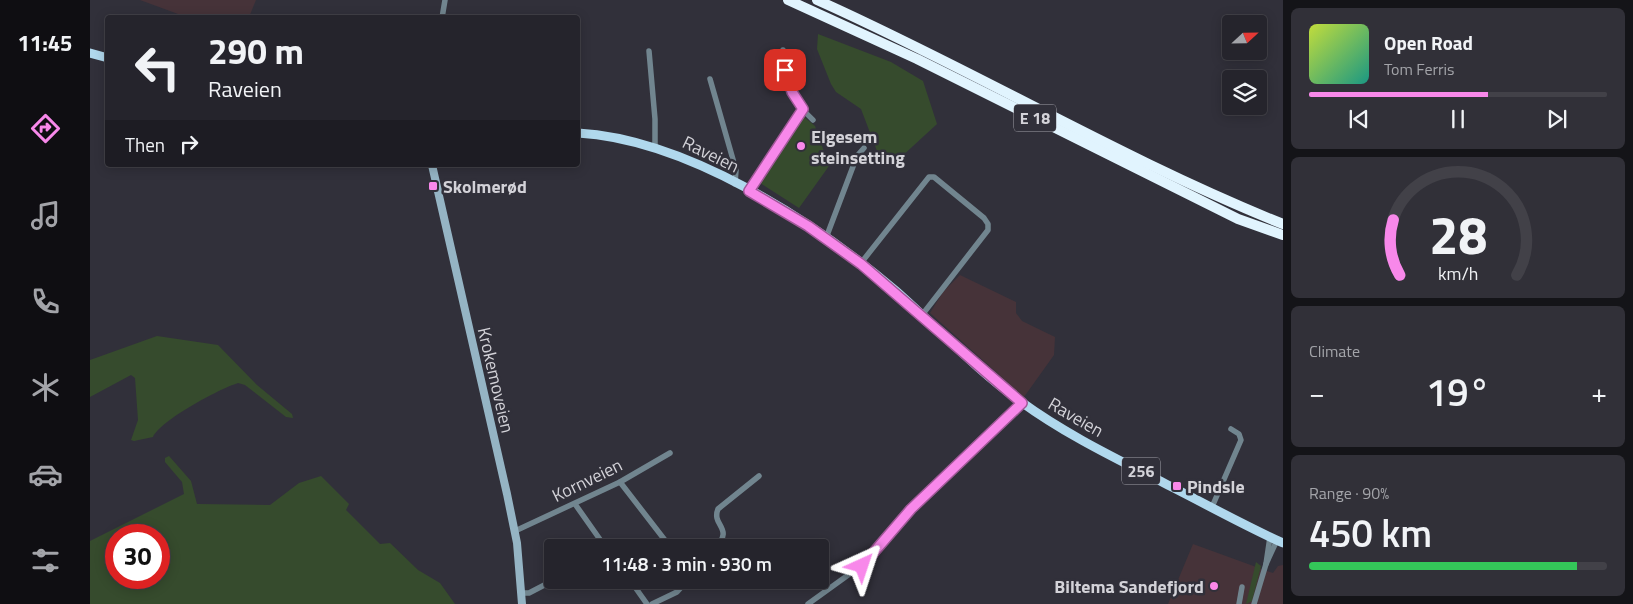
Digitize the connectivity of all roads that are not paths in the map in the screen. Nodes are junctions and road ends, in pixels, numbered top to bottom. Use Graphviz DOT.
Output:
graph roads {
  1 [pos="445,0"];
  2 [pos="788,0"];
  3 [pos="817,0"];
  4 [pos="442,15"];
  5 [pos="783,50"];
  6 [pos="649,51"];
  7 [pos="90,53"];
  8 [pos="105,57"];
  9 [pos="710,79"];
  10 [pos="803,109"];
  11 [pos="813,120"];
  12 [pos="580,133"];
  13 [pos="655,146"];
  14 [pos="864,148"];
  15 [pos="432,167"];
  16 [pos="735,184"];
  17 [pos="749,191"];
  18 [pos="1283,224"];
  19 [pos="1283,235"];
  20 [pos="826,238"];
  21 [pos="861,264"];
  22 [pos="922,315"];
  23 [pos="1022,403"];
  24 [pos="1231,429"];
  25 [pos="670,452"];
  26 [pos="759,476"];
  27 [pos="620,482"];
  28 [pos="575,504"];
  29 [pos="1212,507"];
  30 [pos="514,531"];
  31 [pos="600,539"];
  32 [pos="664,539"];
  33 [pos="723,539"];
  34 [pos="1276,540"];
  35 [pos="544,585"];
  36 [pos="1242,587"];
  37 [pos="636,589"];
  38 [pos="679,589"];
  39 [pos="522,593"];
  40 [pos="522,604"];
  41 [pos="647,604"];
  42 [pos="652,604"];
  43 [pos="808,604"];
  44 [pos="1239,604"];
  45 [pos="1254,604"];
  1 -- 4 [label="street"];
  2 -- 19 [label="highway, E 18"];
  3 -- 18 [label="highway, E 18"];
  5 -- 10 [label="street"];
  6 -- 13 [label="street"];
  7 -- 8 [label="main road"];
  9 -- 16 [label="street"];
  10 -- 11 [label="street"];
  10 -- 17 [label="street"];
  12 -- 13 [label="main road, Raveien / 256"];
  13 -- 16 [label="main road, Raveien / 256"];
  14 -- 20 [label="street"];
  15 -- 30 [label="main road, Krokemoveien"];
  16 -- 17 [label="main road, Raveien / 256"];
  17 -- 20 [label="main road, Raveien / 256"];
  20 -- 21 [label="main road, Raveien / 256"];
  21 -- 22 [label="main road, Raveien / 256"];
  21 -- 22 [label="street"];
  22 -- 23 [label="main road, Raveien / 256"];
  23 -- 29 [label="main road, Raveien / 256"];
  23 -- 43 [label="street"];
  24 -- 29 [label="street"];
  25 -- 27 [label="street, Kornveien"];
  26 -- 33 [label="street"];
  27 -- 28 [label="street, Kornveien"];
  27 -- 32 [label="street"];
  28 -- 30 [label="street, Kornveien"];
  28 -- 31 [label="street"];
  29 -- 34 [label="main road, Raveien / 256"];
  30 -- 39 [label="main road, Krokemoveien"];
  34 -- 45 [label="street"];
  35 -- 39 [label="street"];
  36 -- 44 [label="street"];
  37 -- 41 [label="street"];
  38 -- 42 [label="street"];
  39 -- 40 [label="main road, Krokemoveien"];
}
